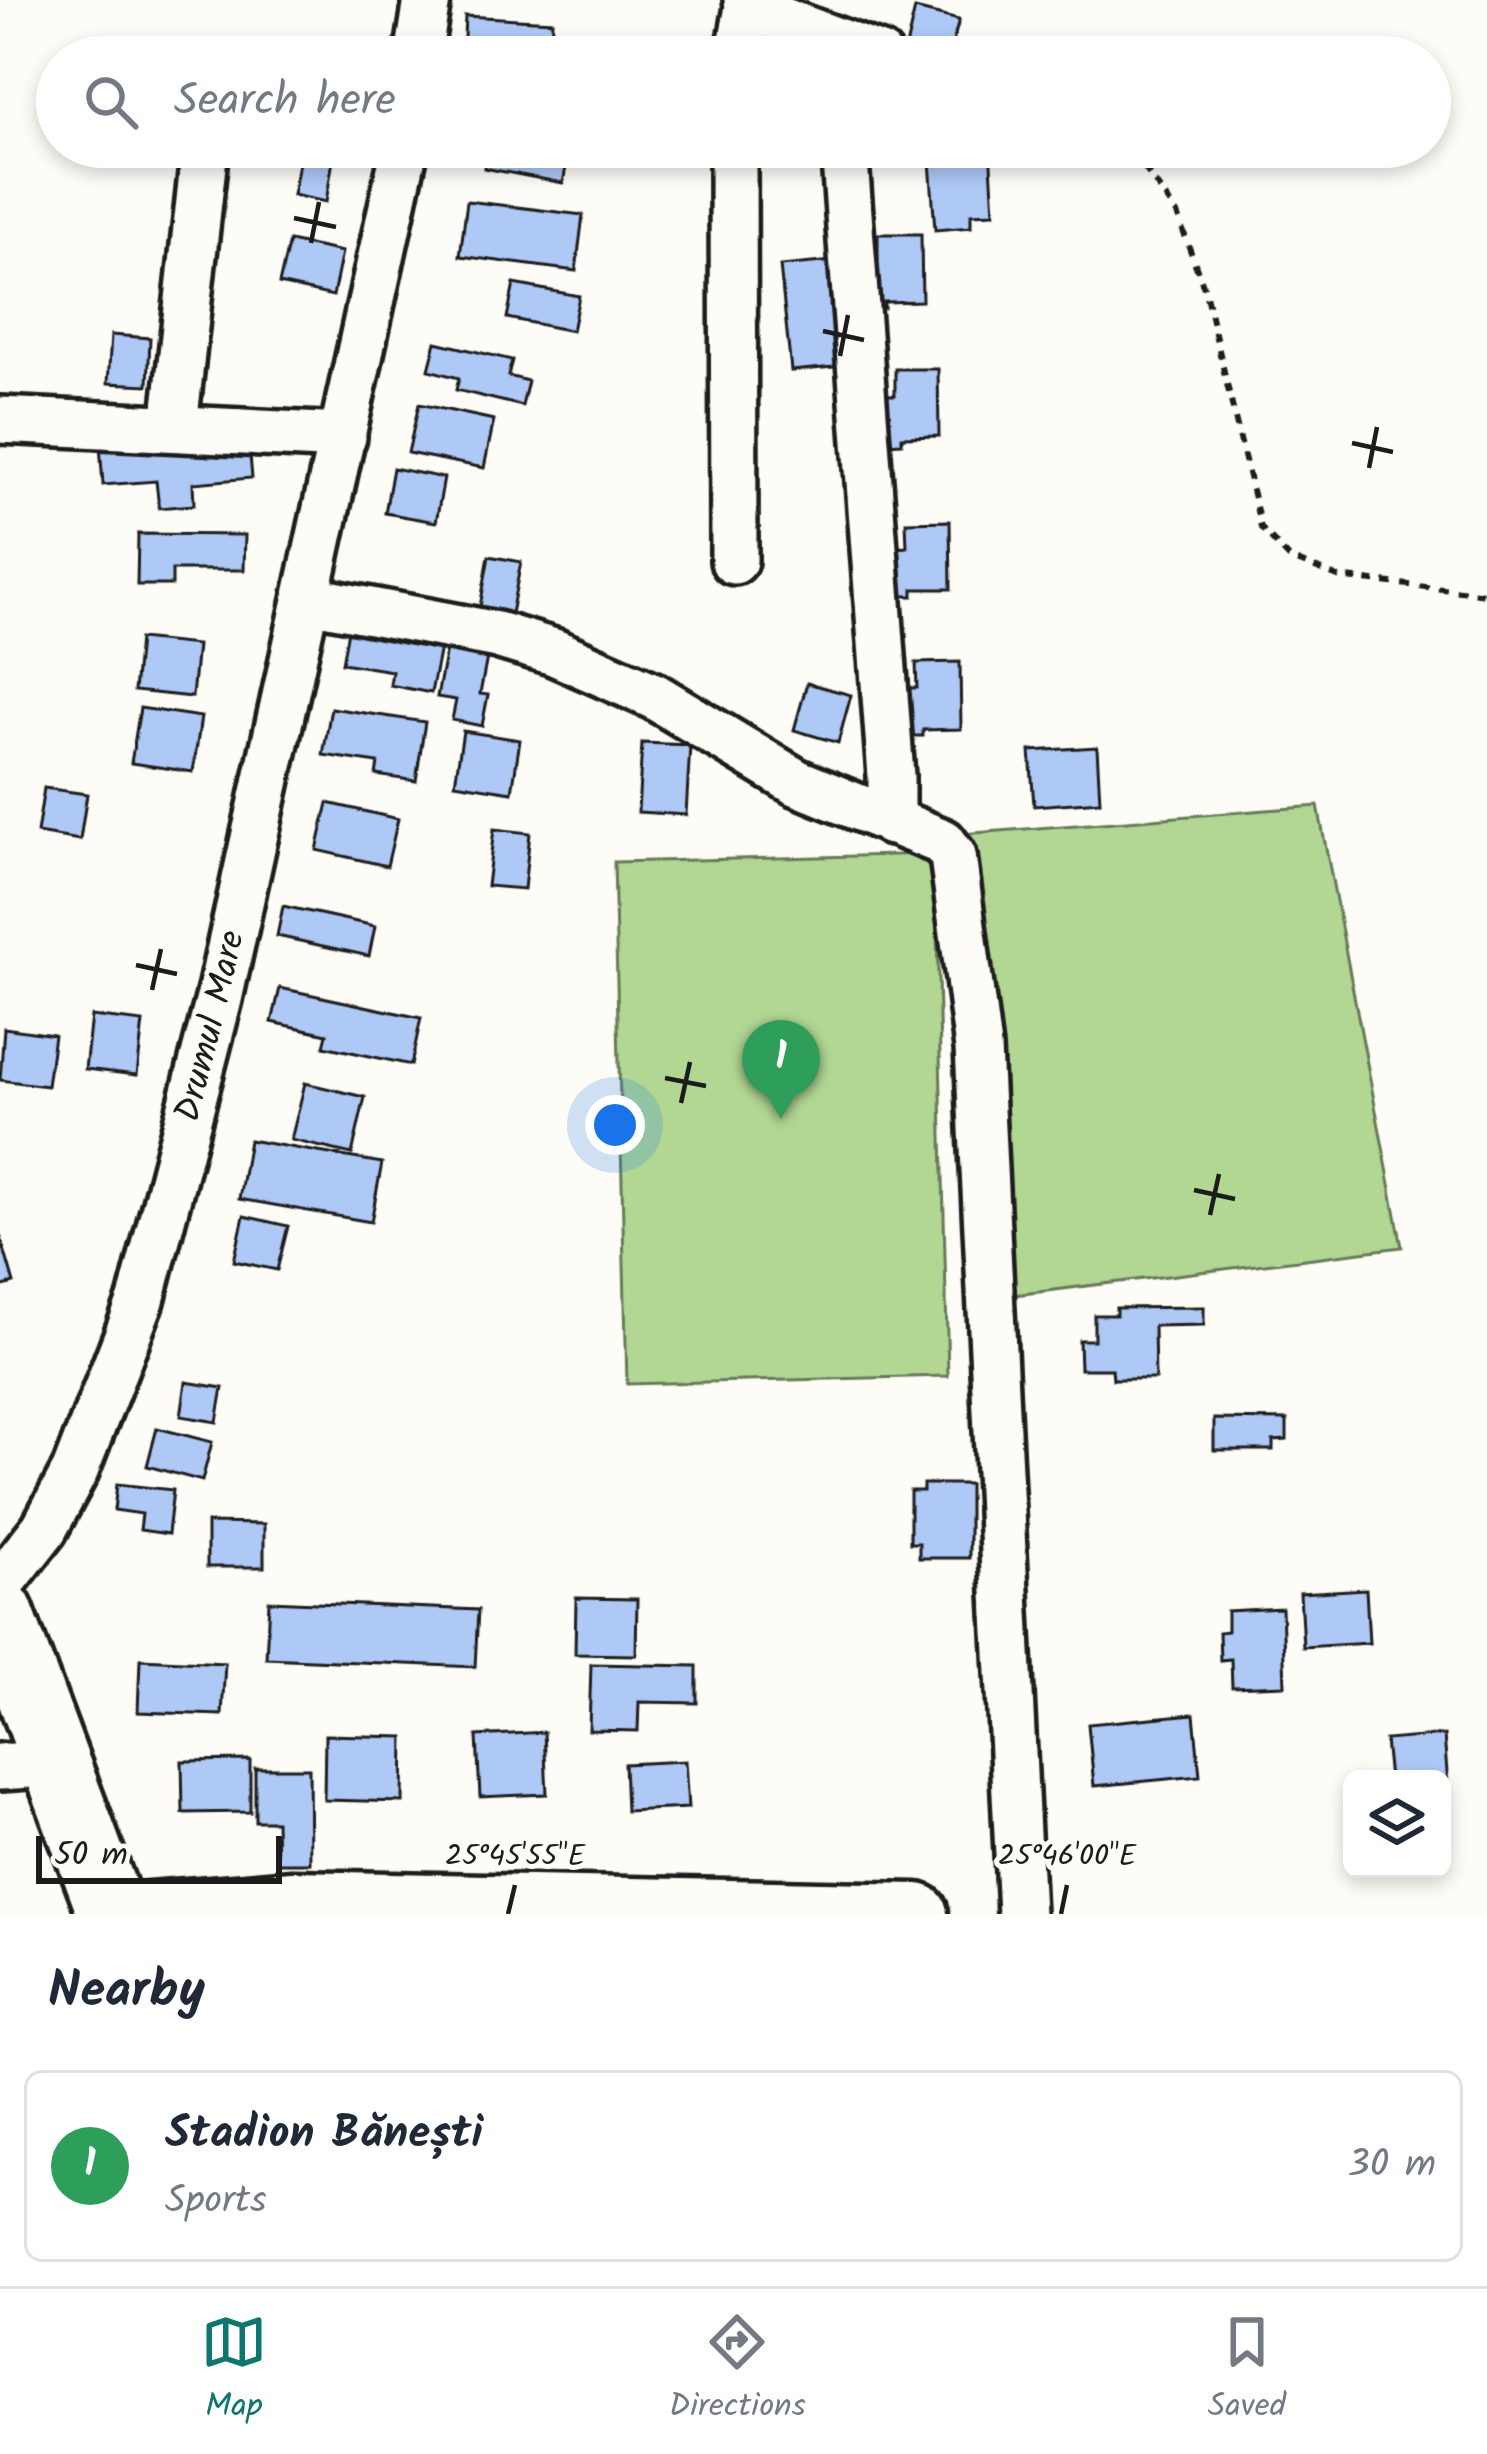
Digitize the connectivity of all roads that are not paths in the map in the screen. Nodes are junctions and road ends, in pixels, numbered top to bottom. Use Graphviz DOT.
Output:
graph roads {
  1 [pos="427,0"];
  2 [pos="748,1"];
  3 [pos="421,36"];
  4 [pos="742,36"];
  5 [pos="818,36"];
  6 [pos="203,168"];
  7 [pos="401,168"];
  8 [pos="734,168"];
  9 [pos="845,168"];
  10 [pos="0,420"];
  11 [pos="174,426"];
  12 [pos="343,437"];
  13 [pos="734,561"];
  14 [pos="308,599"];
  15 [pos="892,822"];
  16 [pos="0,1585"];
  17 [pos="0,1612"];
  18 [pos="29,1765"];
  19 [pos="112,1914"];
  20 [pos="139,1914"];
  21 [pos="917,1914"];
  22 [pos="1021,1914"];
  1 -- 3 [label="street"];
  2 -- 4 [label="street"];
  2 -- 5 [label="street"];
  6 -- 11 [label="street"];
  7 -- 12 [label="street, Drumul Mare"];
  8 -- 13 [label="street"];
  9 -- 15 [label="street"];
  10 -- 11 [label="street"];
  11 -- 12 [label="street"];
  12 -- 14 [label="street, Drumul Mare"];
  14 -- 15 [label="street"];
  14 -- 16 [label="street, Drumul Mare"];
  15 -- 22 [label="street"];
  17 -- 18 [label="highway"];
  18 -- 19 [label="highway"];
  20 -- 21 [label="main road"];
}
